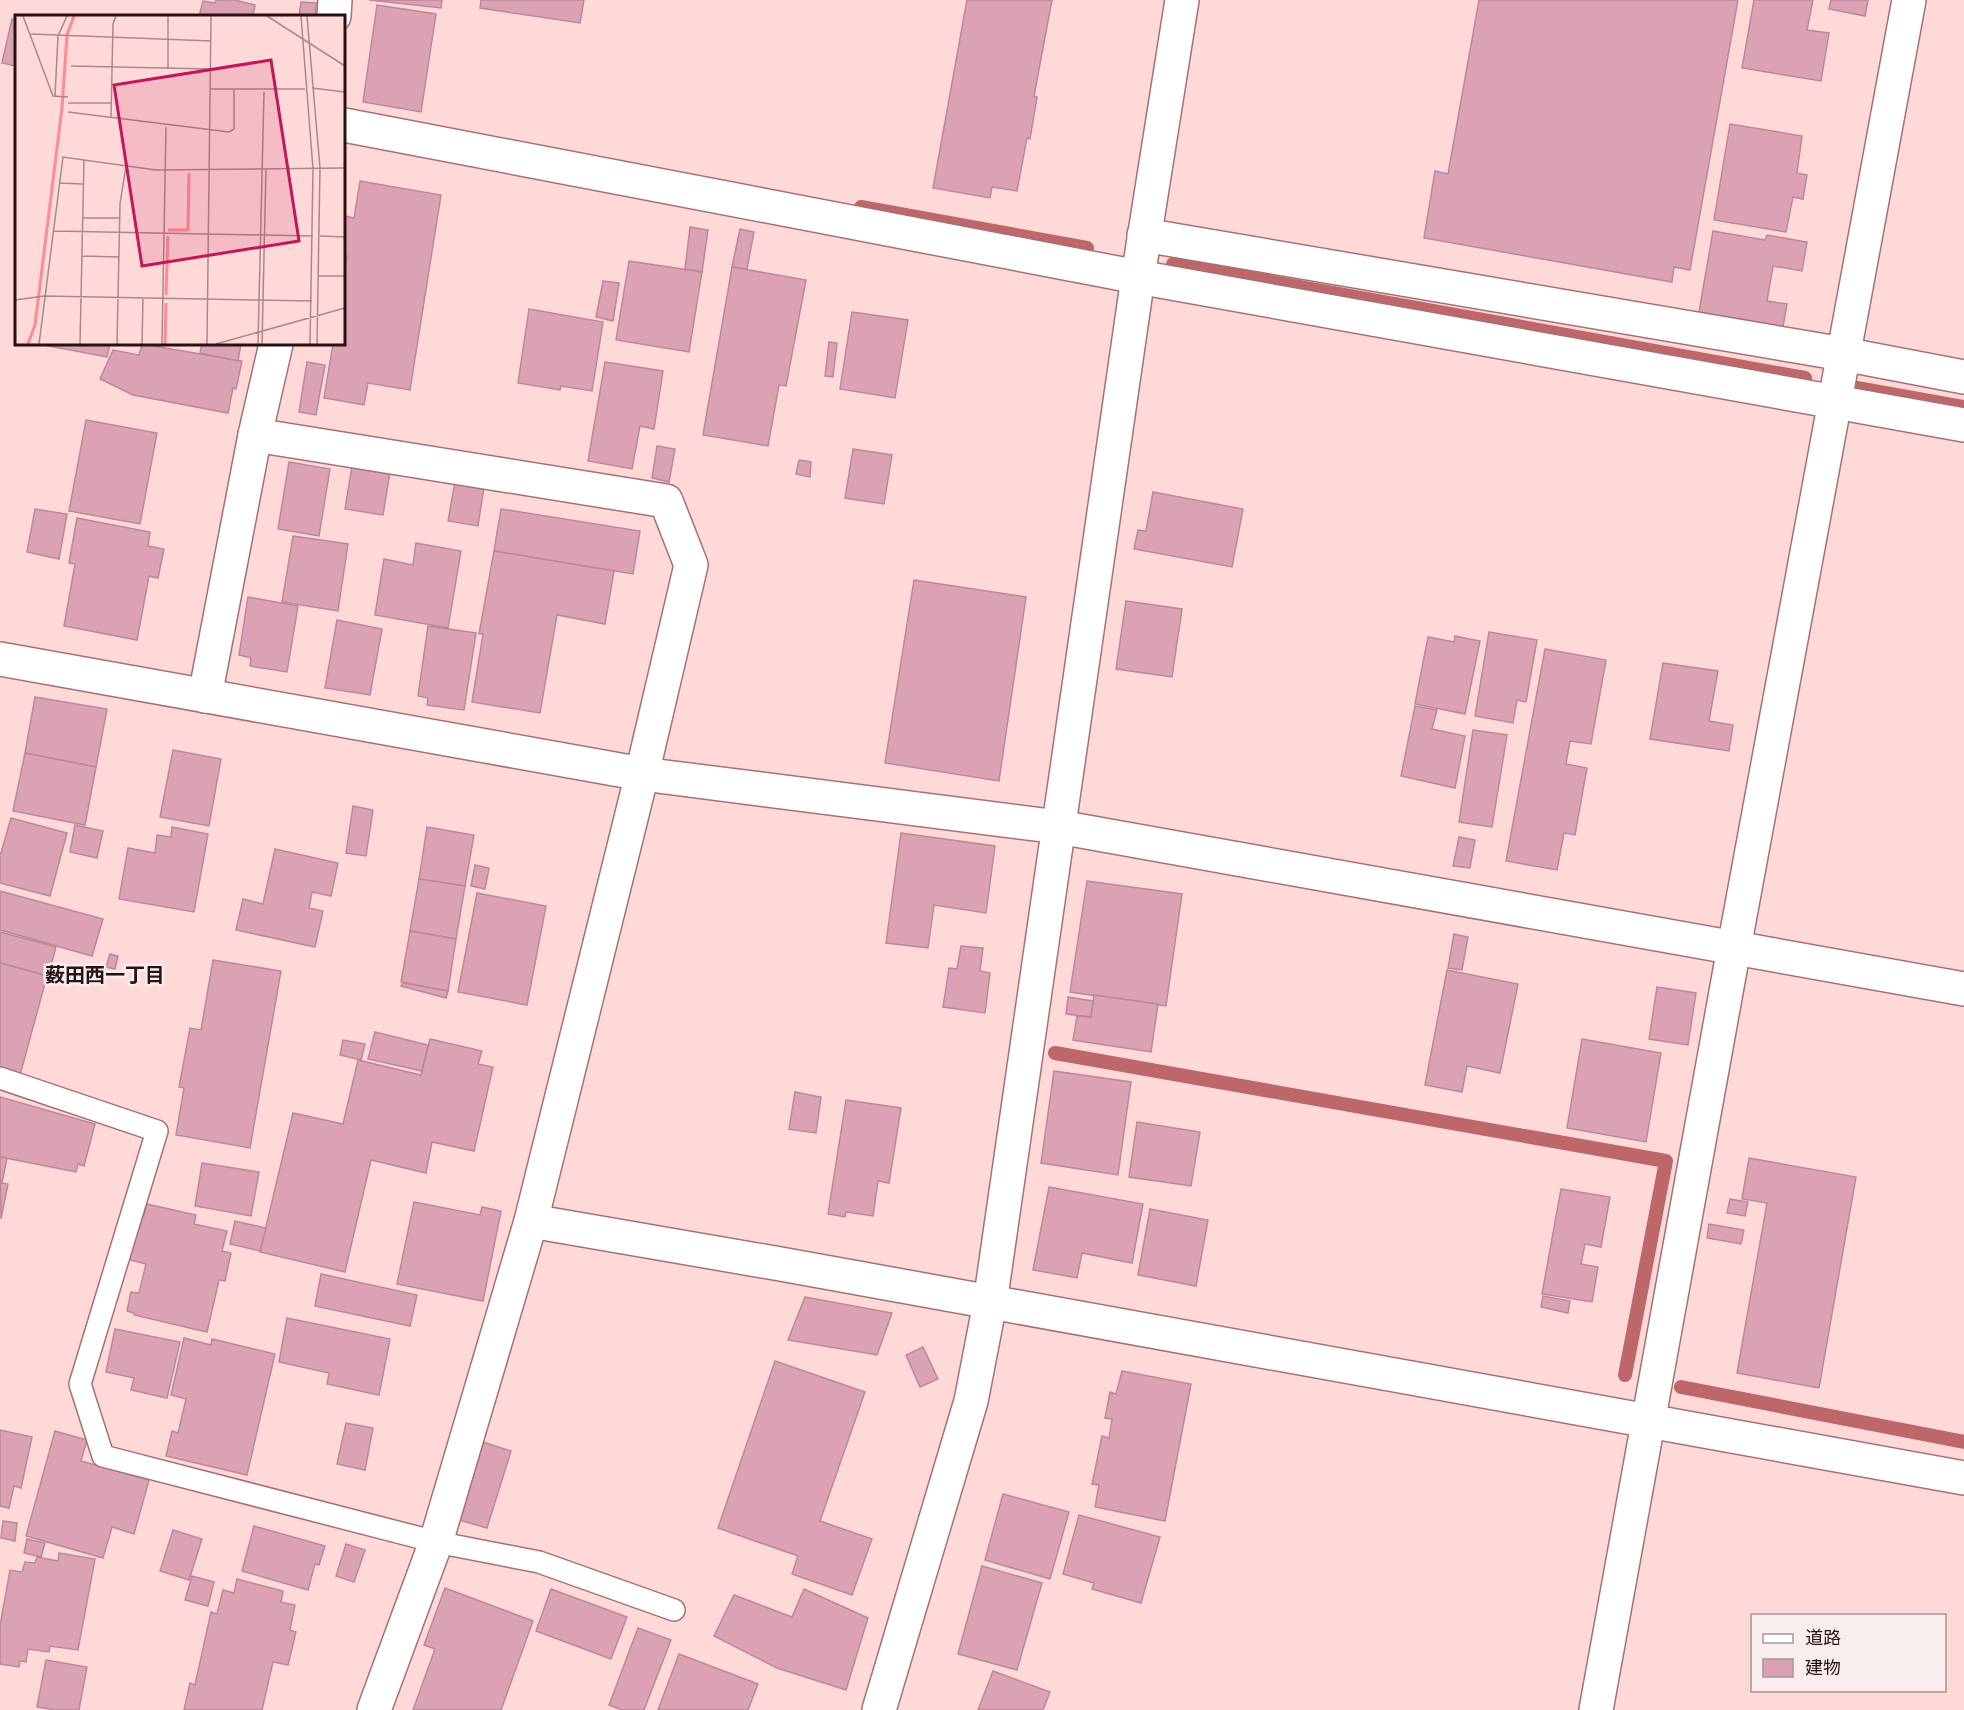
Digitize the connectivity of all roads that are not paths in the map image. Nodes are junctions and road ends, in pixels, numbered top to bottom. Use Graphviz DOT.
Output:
graph roads {
  1 [pos="335,0"];
  2 [pos="1182,0"];
  3 [pos="1909,0"];
  4 [pos="334,15"];
  5 [pos="345,125"];
  6 [pos="1144,235"];
  7 [pos="1138,277"];
  8 [pos="276,345"];
  9 [pos="1843,354"];
  10 [pos="1964,377"];
  11 [pos="1834,402"];
  12 [pos="1964,425"];
  13 [pos="255,435"];
  14 [pos="0,659"];
  15 [pos="205,696"];
  16 [pos="642,774"];
  17 [pos="1059,827"];
  18 [pos="1734,948"];
  19 [pos="1964,989"];
  20 [pos="0,1078"];
  21 [pos="531,1221"];
  22 [pos="990,1303"];
  23 [pos="1648,1420"];
  24 [pos="1964,1478"];
  25 [pos="436,1542"];
  26 [pos="674,1610"];
  27 [pos="374,1710"];
  28 [pos="879,1710"];
  29 [pos="1596,1710"];
  1 -- 4 [label="street"];
  2 -- 6 [label="street"];
  3 -- 9 [label="street"];
  5 -- 7 [label="street"];
  6 -- 7 [label="street"];
  6 -- 9 [label="street"];
  7 -- 11 [label="street"];
  7 -- 17 [label="street"];
  8 -- 13 [label="street"];
  9 -- 10 [label="street"];
  9 -- 11 [label="street"];
  11 -- 12 [label="street"];
  11 -- 18 [label="street"];
  13 -- 15 [label="street"];
  13 -- 16 [label="street"];
  14 -- 15 [label="street"];
  15 -- 16 [label="street"];
  16 -- 17 [label="street"];
  16 -- 21 [label="street"];
  17 -- 18 [label="street"];
  17 -- 22 [label="street"];
  18 -- 19 [label="street"];
  18 -- 23 [label="street"];
  20 -- 25 [label="lane"];
  21 -- 22 [label="street"];
  21 -- 25 [label="street"];
  22 -- 23 [label="street"];
  22 -- 28 [label="street"];
  23 -- 24 [label="street"];
  23 -- 29 [label="street"];
  25 -- 26 [label="lane"];
  25 -- 27 [label="street"];
}
